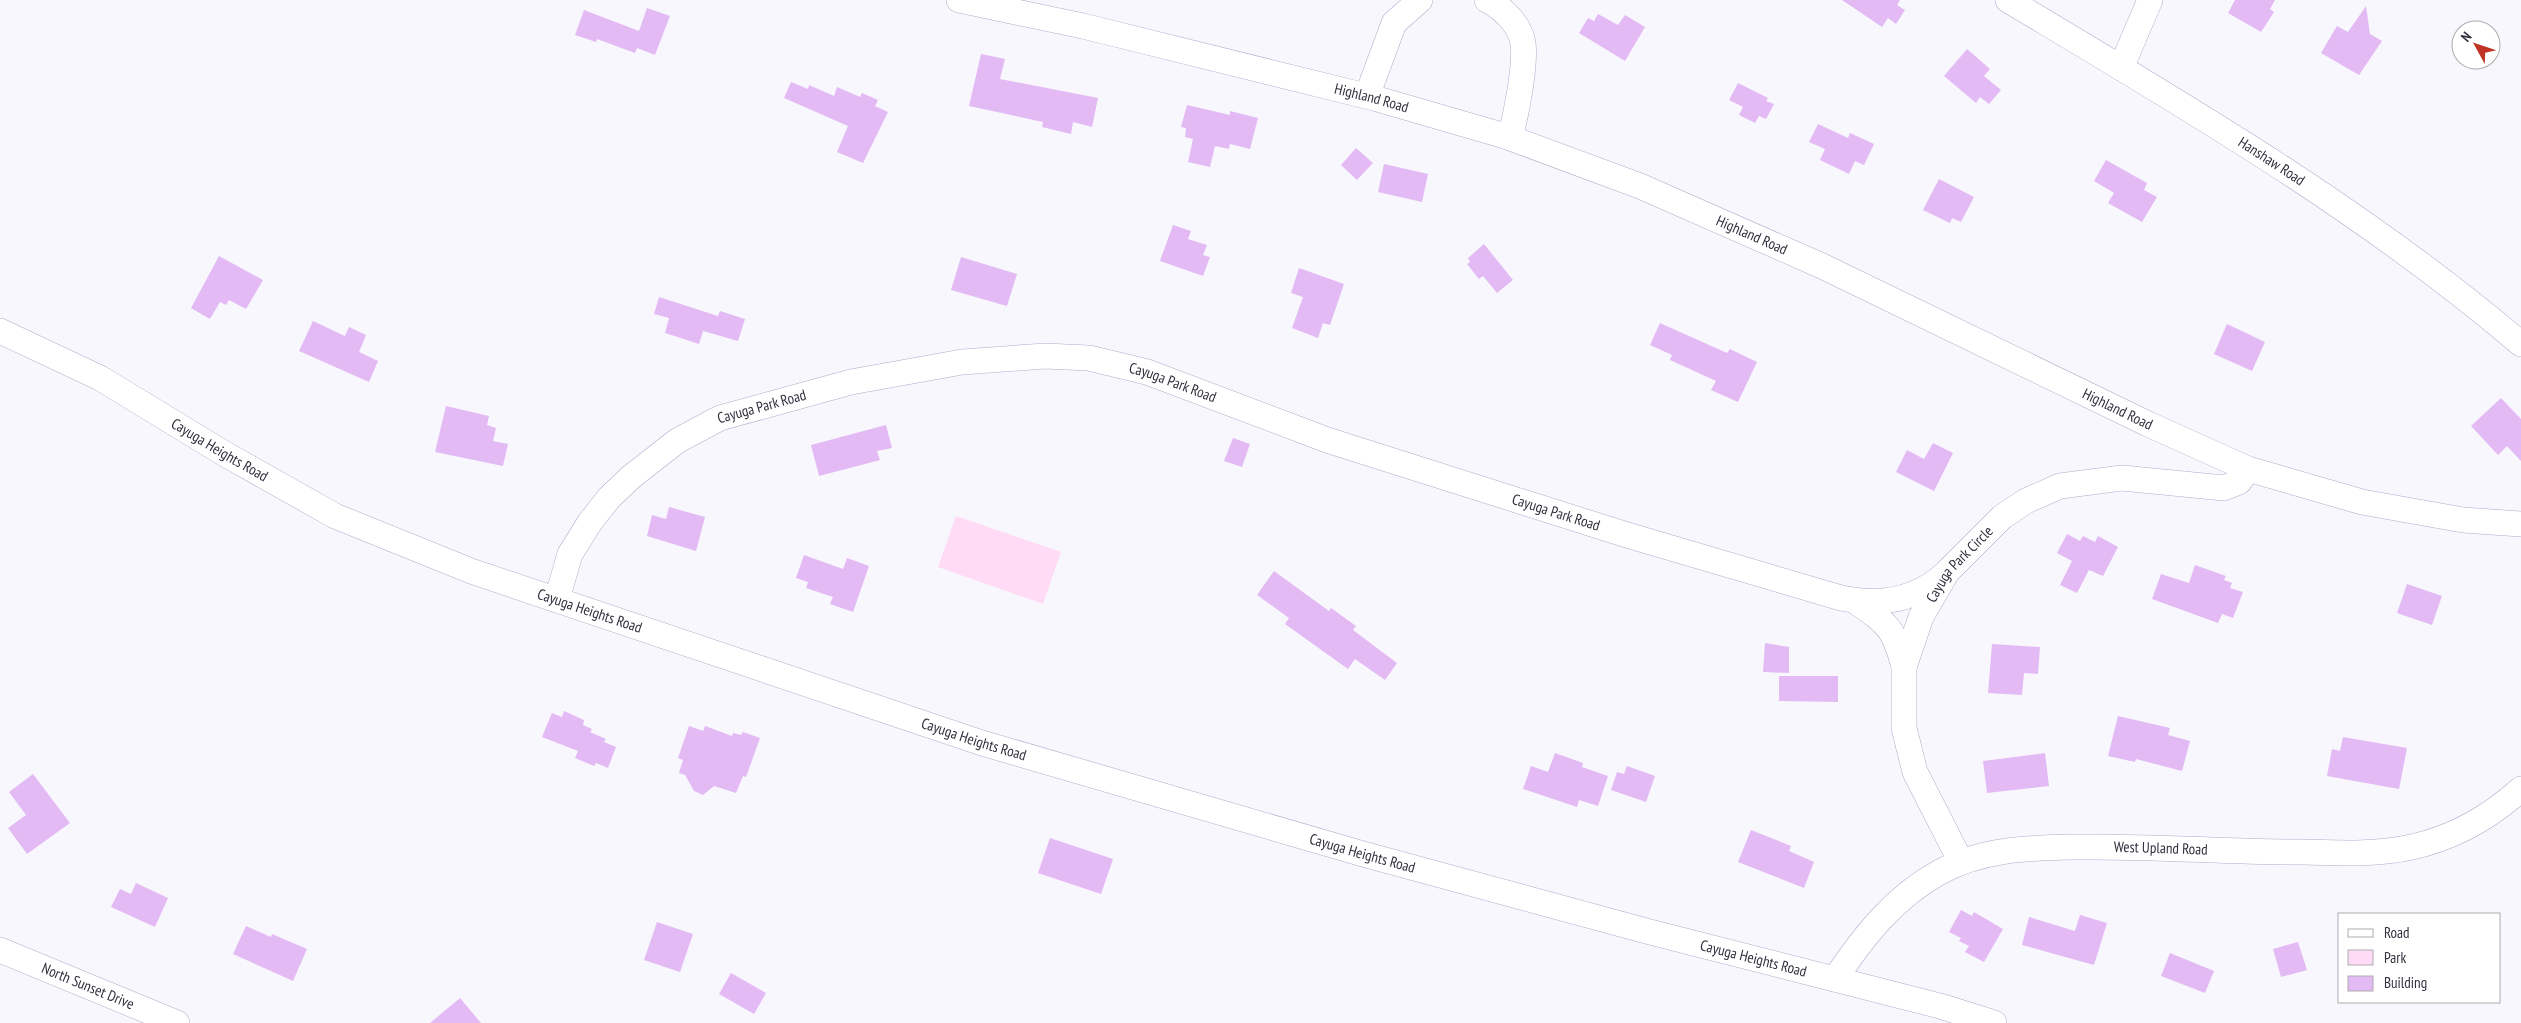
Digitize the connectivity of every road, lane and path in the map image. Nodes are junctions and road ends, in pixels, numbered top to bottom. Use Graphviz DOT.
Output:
graph roads {
  1 [pos="959,0"];
  2 [pos="1420,0"];
  3 [pos="1487,0"];
  4 [pos="2008,0"];
  5 [pos="2150,0"];
  6 [pos="2121,68"];
  7 [pos="1366,96"];
  8 [pos="1510,138"];
  9 [pos="0,331"];
  10 [pos="2521,344"];
  11 [pos="2248,469"];
  12 [pos="2521,524"];
  13 [pos="1947,572"];
  14 [pos="557,599"];
  15 [pos="1855,601"];
  16 [pos="1904,667"];
  17 [pos="2521,789"];
  18 [pos="1960,862"];
  19 [pos="0,950"];
  20 [pos="1835,979"];
  21 [pos="177,1023"];
  22 [pos="1994,1023"];
  1 -- 7 [label="street, Highland Road"];
  2 -- 7 [label="street"];
  3 -- 8 [label="street"];
  4 -- 6 [label="street, Hanshaw Road"];
  5 -- 6 [label="street"];
  6 -- 10 [label="street, Hanshaw Road"];
  7 -- 8 [label="street, Highland Road"];
  8 -- 11 [label="street, Highland Road"];
  9 -- 14 [label="street, Cayuga Heights Road"];
  11 -- 12 [label="street, Highland Road"];
  11 -- 13 [label="street, Cayuga Park Circle"];
  13 -- 15 [label="street, Cayuga Park Road"];
  13 -- 16 [label="street, Cayuga Park Circle"];
  14 -- 15 [label="street, Cayuga Park Road"];
  14 -- 20 [label="street, Cayuga Heights Road"];
  15 -- 16 [label="street, Cayuga Park Road"];
  16 -- 18 [label="street, Cayuga Park Circle"];
  17 -- 18 [label="street, West Upland Road"];
  18 -- 20 [label="street, West Upland Road"];
  19 -- 21 [label="street, North Sunset Drive"];
  20 -- 22 [label="street, Cayuga Heights Road"];
}
